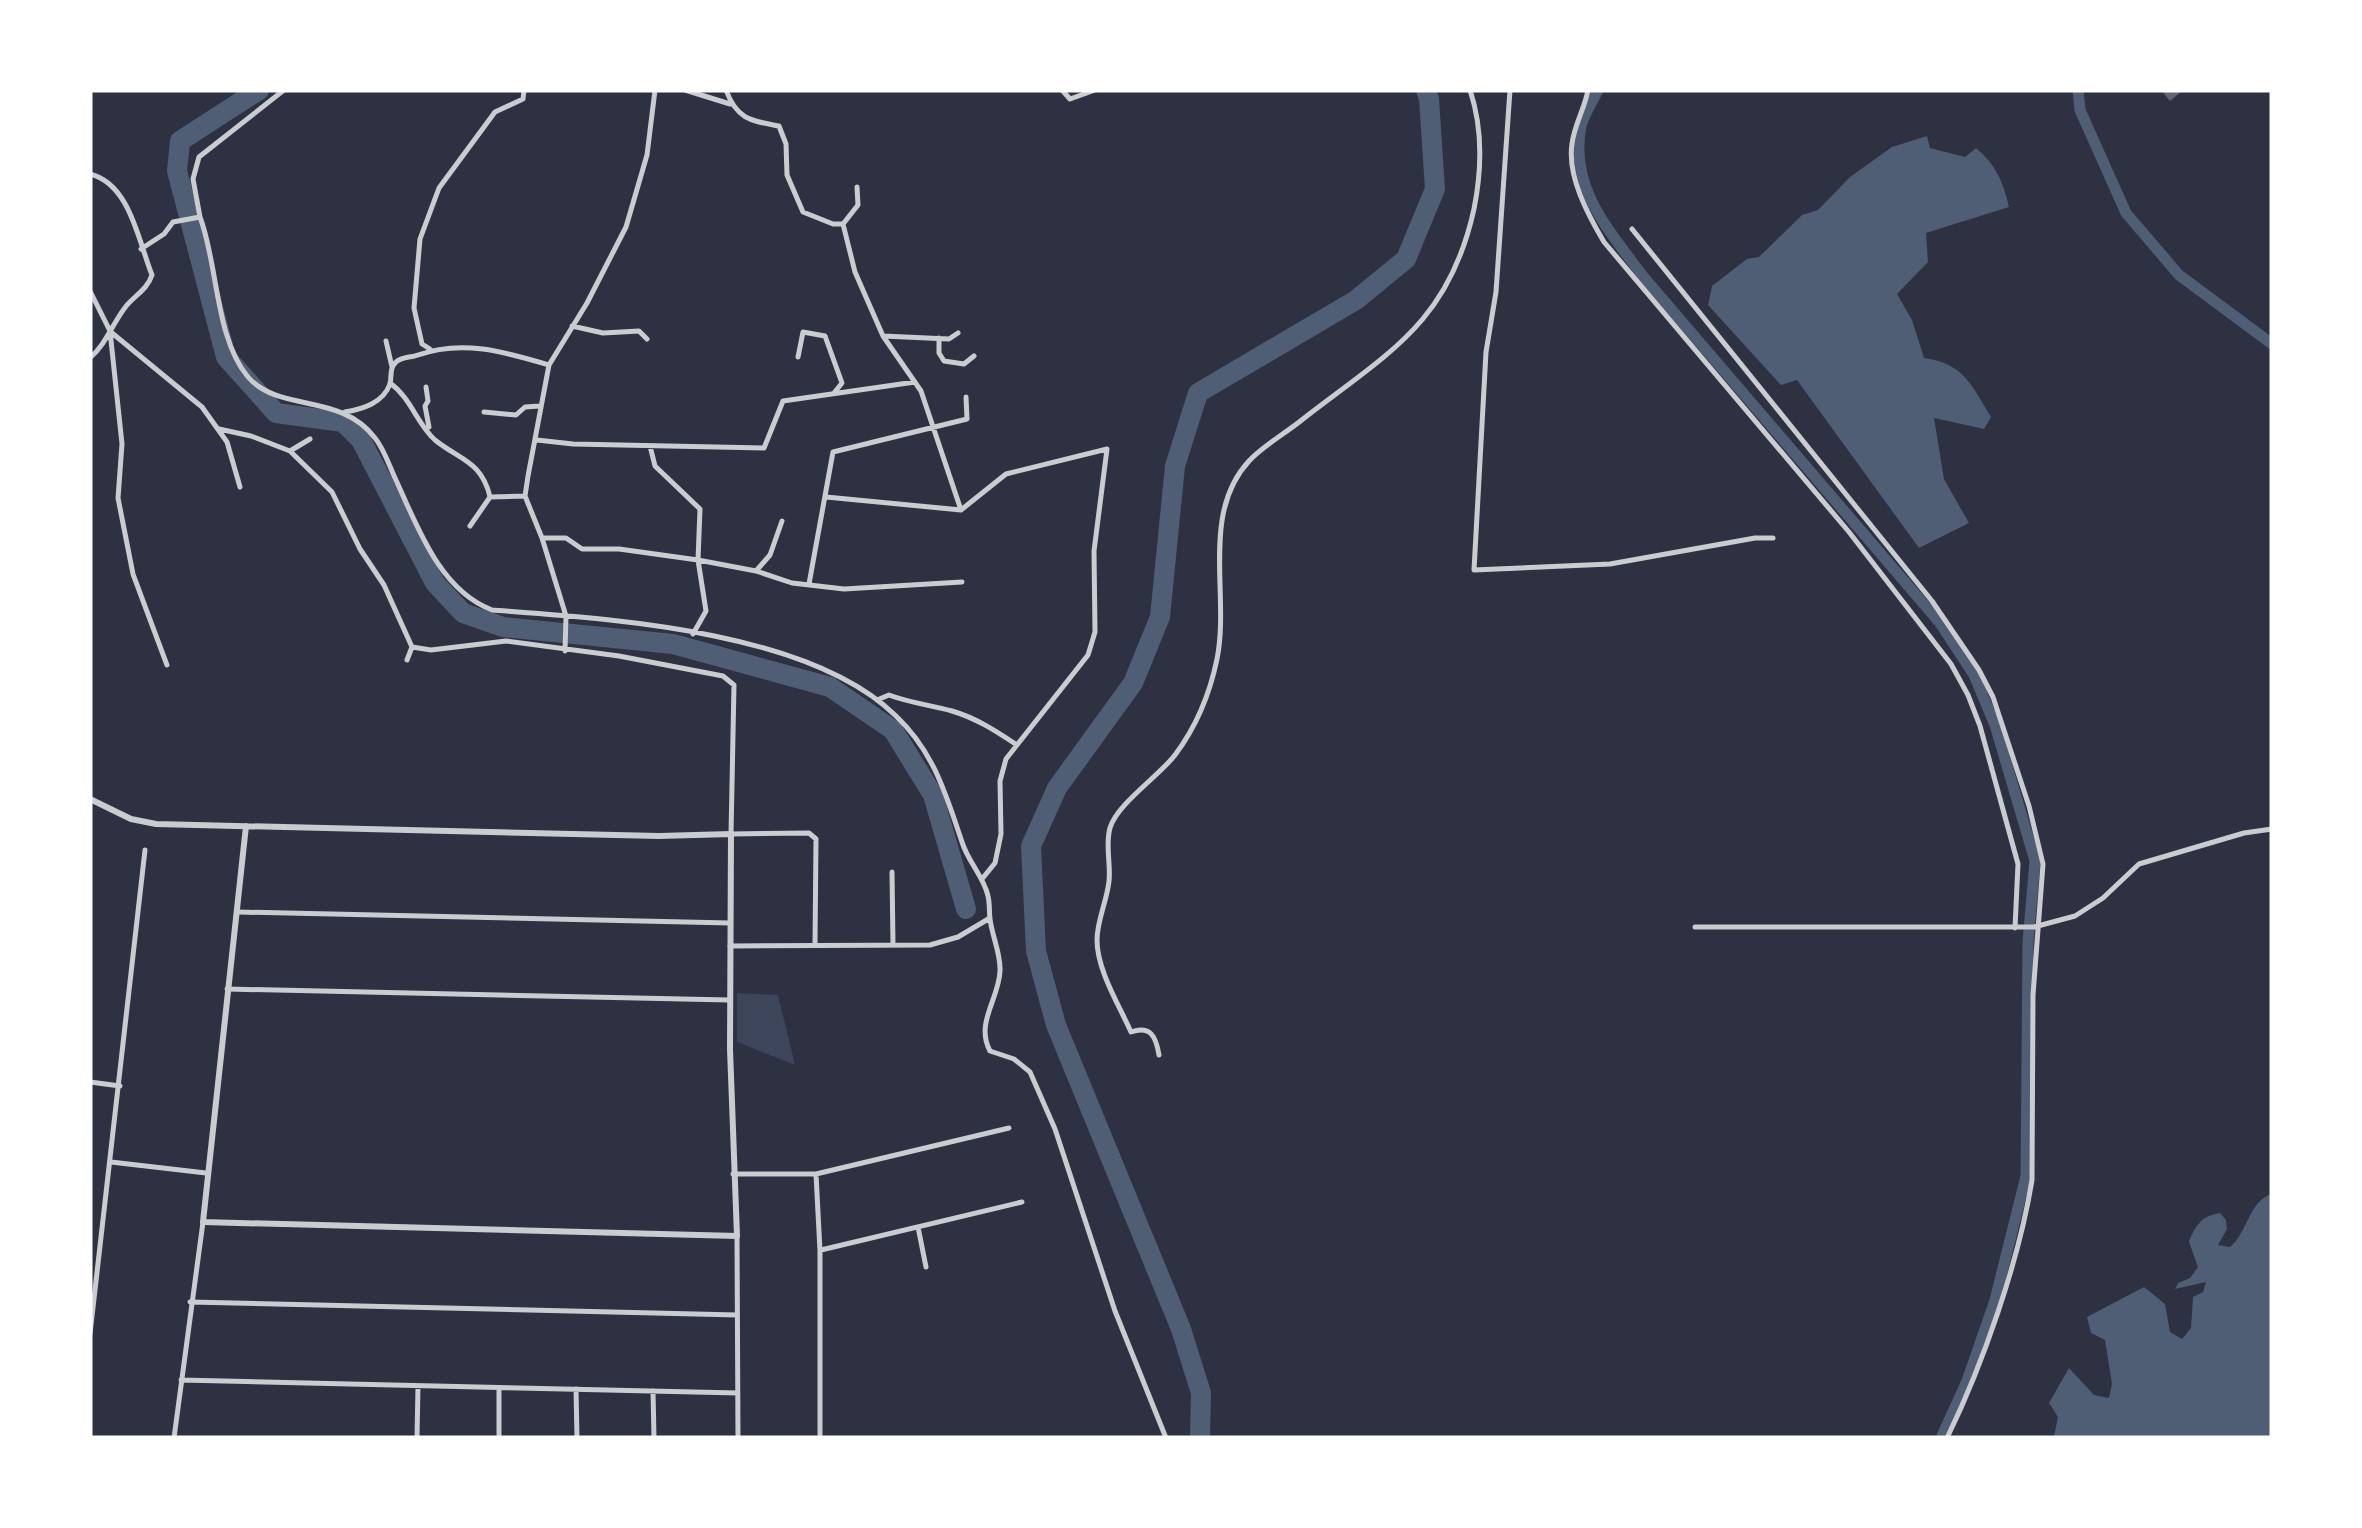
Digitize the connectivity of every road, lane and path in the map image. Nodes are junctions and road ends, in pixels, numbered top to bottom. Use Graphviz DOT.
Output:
graph roads {
  1 [pos="284,90"];
  2 [pos="524,90"];
  3 [pos="655,90"];
  4 [pos="685,90"];
  5 [pos="726,90"];
  6 [pos="1062,90"];
  7 [pos="1096,90"];
  8 [pos="1470,90"];
  9 [pos="1510,90"];
  10 [pos="1588,90"];
  11 [pos="732,105"];
  12 [pos="90,174"];
  13 [pos="857,187"];
  14 [pos="198,217"];
  15 [pos="843,224"];
  16 [pos="1632,229"];
  17 [pos="141,249"];
  18 [pos="90,291"];
  19 [pos="572,326"];
  20 [pos="110,330"];
  21 [pos="958,333"];
  22 [pos="883,336"];
  23 [pos="939,338"];
  24 [pos="646,339"];
  25 [pos="386,342"];
  26 [pos="430,349"];
  27 [pos="974,356"];
  28 [pos="90,358"];
  29 [pos="798,358"];
  30 [pos="549,365"];
  31 [pos="392,367"];
  32 [pos="915,382"];
  33 [pos="390,383"];
  34 [pos="426,387"];
  35 [pos="832,395"];
  36 [pos="966,397"];
  37 [pos="540,406"];
  38 [pos="342,412"];
  39 [pos="484,412"];
  40 [pos="935,425"];
  41 [pos="218,430"];
  42 [pos="310,439"];
  43 [pos="434,439"];
  44 [pos="537,440"];
  45 [pos="650,445"];
  46 [pos="290,451"];
  47 [pos="240,488"];
  48 [pos="524,496"];
  49 [pos="490,497"];
  50 [pos="826,497"];
  51 [pos="961,510"];
  52 [pos="782,520"];
  53 [pos="470,526"];
  54 [pos="542,538"];
  55 [pos="1773,538"];
  56 [pos="698,560"];
  57 [pos="756,571"];
  58 [pos="962,582"];
  59 [pos="810,584"];
  60 [pos="566,617"];
  61 [pos="693,634"];
  62 [pos="412,648"];
  63 [pos="565,648"];
  64 [pos="407,660"];
  65 [pos="167,665"];
  66 [pos="877,700"];
  67 [pos="1017,745"];
  68 [pos="90,800"];
  69 [pos="246,826"];
  70 [pos="2272,829"];
  71 [pos="731,834"];
  72 [pos="146,850"];
  73 [pos="892,872"];
  74 [pos="982,880"];
  75 [pos="238,912"];
  76 [pos="990,918"];
  77 [pos="730,923"];
  78 [pos="2036,927"];
  79 [pos="1695,928"];
  80 [pos="2017,928"];
  81 [pos="815,944"];
  82 [pos="893,945"];
  83 [pos="730,946"];
  84 [pos="228,989"];
  85 [pos="730,1000"];
  86 [pos="1159,1054"];
  87 [pos="90,1082"];
  88 [pos="120,1086"];
  89 [pos="1008,1128"];
  90 [pos="110,1162"];
  91 [pos="206,1174"];
  92 [pos="733,1174"];
  93 [pos="816,1174"];
  94 [pos="1022,1202"];
  95 [pos="203,1222"];
  96 [pos="918,1227"];
  97 [pos="737,1236"];
  98 [pos="820,1251"];
  99 [pos="926,1267"];
  100 [pos="190,1302"];
  101 [pos="737,1314"];
  102 [pos="90,1334"];
  103 [pos="181,1380"];
  104 [pos="418,1386"];
  105 [pos="499,1388"];
  106 [pos="576,1390"];
  107 [pos="654,1391"];
  108 [pos="738,1394"];
  109 [pos="174,1438"];
  110 [pos="417,1438"];
  111 [pos="499,1438"];
  112 [pos="577,1438"];
  113 [pos="654,1438"];
  114 [pos="738,1438"];
  115 [pos="820,1438"];
  116 [pos="1166,1438"];
  117 [pos="1947,1438"];
  1 -- 14 [label="street"];
  2 -- 26 [label="street"];
  3 -- 19 [label="street"];
  4 -- 11 [label="street"];
  5 -- 11 [label="street"];
  6 -- 7 [label="street"];
  8 -- 86 [label="street"];
  9 -- 55 [label="street"];
  10 -- 80 [label="street"];
  11 -- 15 [label="street"];
  12 -- 17 [label="street"];
  13 -- 15 [label="street"];
  14 -- 17 [label="street"];
  14 -- 38 [label="street"];
  15 -- 22 [label="street"];
  16 -- 78 [label="street"];
  17 -- 20 [label="street"];
  18 -- 20 [label="street"];
  19 -- 24 [label="street"];
  19 -- 30 [label="street"];
  20 -- 28 [label="street"];
  20 -- 41 [label="street"];
  20 -- 65 [label="street"];
  21 -- 23 [label="street"];
  22 -- 23 [label="street"];
  22 -- 32 [label="street"];
  23 -- 27 [label="street"];
  25 -- 31 [label="street"];
  26 -- 30 [label="street"];
  26 -- 31 [label="street"];
  29 -- 35 [label="street"];
  30 -- 37 [label="street"];
  31 -- 33 [label="street"];
  32 -- 35 [label="street"];
  32 -- 40 [label="street"];
  33 -- 38 [label="street"];
  33 -- 43 [label="street"];
  34 -- 43 [label="street"];
  35 -- 45 [label="street"];
  36 -- 40 [label="street"];
  37 -- 39 [label="street"];
  37 -- 44 [label="street"];
  38 -- 60 [label="street"];
  40 -- 50 [label="street"];
  40 -- 51 [label="street"];
  41 -- 46 [label="street"];
  41 -- 47 [label="street"];
  42 -- 46 [label="street"];
  43 -- 49 [label="street"];
  44 -- 45 [label="street"];
  44 -- 48 [label="street"];
  45 -- 56 [label="street"];
  46 -- 62 [label="street"];
  48 -- 49 [label="street"];
  48 -- 54 [label="street"];
  49 -- 53 [label="street"];
  50 -- 51 [label="street"];
  50 -- 59 [label="street"];
  51 -- 67 [label="street"];
  52 -- 57 [label="street"];
  54 -- 56 [label="street"];
  54 -- 60 [label="street"];
  56 -- 57 [label="street"];
  56 -- 61 [label="street"];
  57 -- 59 [label="street"];
  58 -- 59 [label="street"];
  60 -- 61 [label="street"];
  60 -- 63 [label="street"];
  61 -- 66 [label="street"];
  62 -- 63 [label="street"];
  62 -- 64 [label="street"];
  63 -- 71 [label="street"];
  66 -- 67 [label="street"];
  66 -- 74 [label="street"];
  67 -- 74 [label="street"];
  68 -- 69 [label="street"];
  69 -- 71 [label="street"];
  69 -- 75 [label="street"];
  70 -- 78 [label="street"];
  71 -- 77 [label="street"];
  71 -- 81 [label="street"];
  72 -- 88 [label="street"];
  73 -- 82 [label="street"];
  74 -- 76 [label="street"];
  75 -- 77 [label="street"];
  75 -- 84 [label="street"];
  76 -- 82 [label="street"];
  76 -- 116 [label="street"];
  77 -- 83 [label="street"];
  78 -- 80 [label="street"];
  78 -- 117 [label="street"];
  79 -- 80 [label="street"];
  81 -- 82 [label="street"];
  81 -- 83 [label="street"];
  83 -- 85 [label="street"];
  84 -- 85 [label="street"];
  84 -- 91 [label="street"];
  85 -- 92 [label="street"];
  87 -- 88 [label="street"];
  88 -- 90 [label="street"];
  89 -- 93 [label="street"];
  90 -- 91 [label="street"];
  90 -- 102 [label="street"];
  91 -- 95 [label="street"];
  92 -- 93 [label="street"];
  92 -- 97 [label="street"];
  93 -- 98 [label="street"];
  94 -- 96 [label="street"];
  95 -- 97 [label="street"];
  95 -- 100 [label="street"];
  96 -- 98 [label="street"];
  96 -- 99 [label="street"];
  97 -- 101 [label="street"];
  98 -- 115 [label="street"];
  100 -- 101 [label="street"];
  100 -- 103 [label="street"];
  101 -- 108 [label="street"];
  103 -- 104 [label="street"];
  103 -- 109 [label="street"];
  104 -- 105 [label="street"];
  104 -- 110 [label="street"];
  105 -- 106 [label="street"];
  105 -- 111 [label="street"];
  106 -- 107 [label="street"];
  106 -- 112 [label="street"];
  107 -- 108 [label="street"];
  107 -- 113 [label="street"];
  108 -- 114 [label="street"];
}
